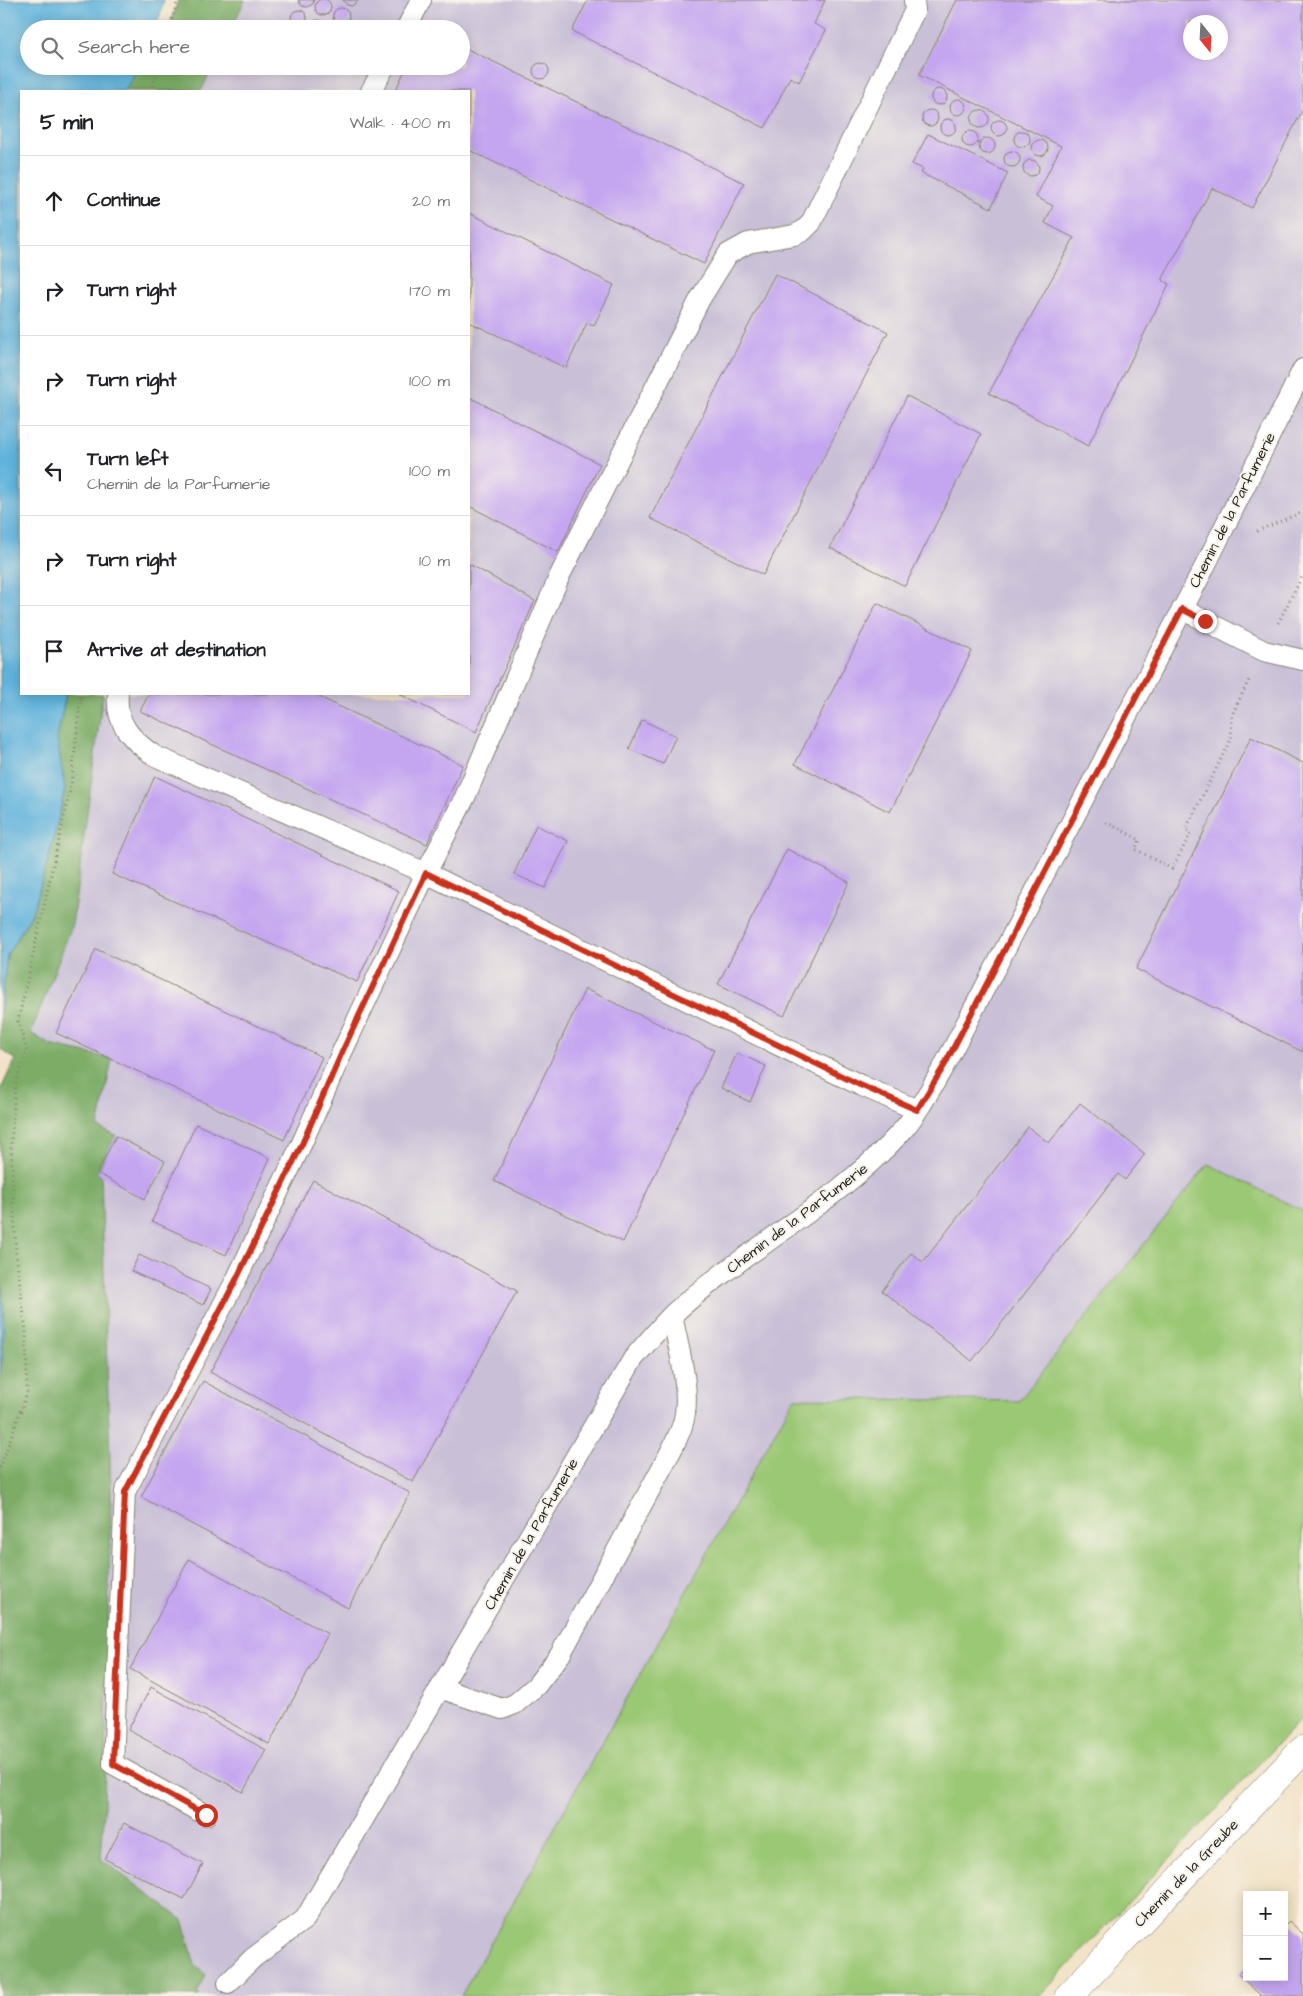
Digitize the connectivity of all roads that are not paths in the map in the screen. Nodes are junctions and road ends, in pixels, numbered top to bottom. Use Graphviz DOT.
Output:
graph roads {
  1 [pos="421,0"];
  2 [pos="914,0"];
  3 [pos="411,20"];
  4 [pos="380,75"];
  5 [pos="372,90"];
  6 [pos="1303,369"];
  7 [pos="1182,609"];
  8 [pos="1303,660"];
  9 [pos="118,695"];
  10 [pos="426,873"];
  11 [pos="917,1110"];
  12 [pos="672,1315"];
  13 [pos="440,1688"];
  14 [pos="1303,1750"];
  15 [pos="206,1815"];
  16 [pos="228,1984"];
  17 [pos="1069,1996"];
  1 -- 3 [label="lane"];
  2 -- 10 [label="lane"];
  4 -- 5 [label="lane"];
  6 -- 7 [label="lane, Chemin de la Parfumerie"];
  7 -- 8 [label="lane"];
  7 -- 11 [label="lane, Chemin de la Parfumerie"];
  9 -- 10 [label="lane"];
  10 -- 11 [label="lane"];
  10 -- 15 [label="lane"];
  11 -- 12 [label="lane, Chemin de la Parfumerie"];
  12 -- 13 [label="lane, Chemin de la Parfumerie"];
  12 -- 13 [label="lane"];
  13 -- 16 [label="lane, Chemin de la Parfumerie"];
  14 -- 17 [label="street, Chemin de la Greube"];
}
